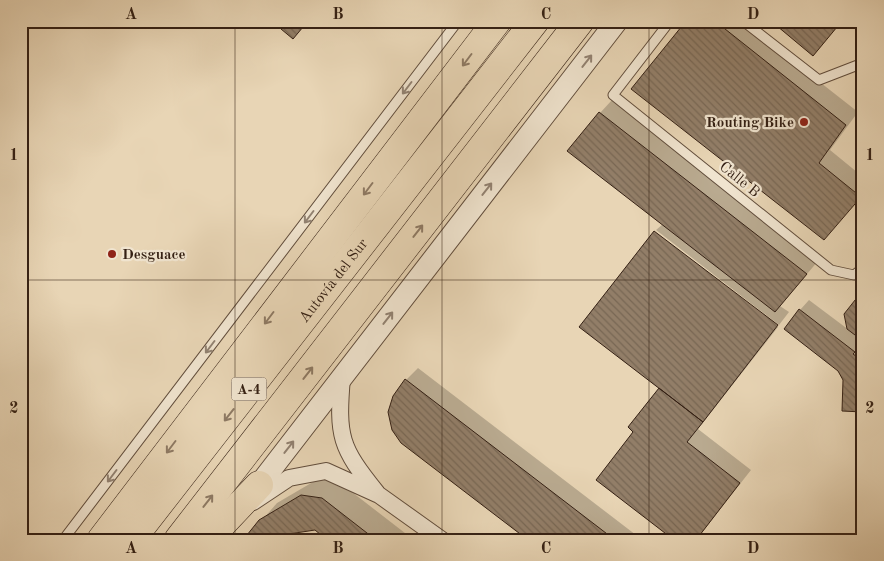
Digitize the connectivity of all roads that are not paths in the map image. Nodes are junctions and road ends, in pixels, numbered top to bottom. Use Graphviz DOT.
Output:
graph roads {
  1 [pos="458,21"];
  2 [pos="497,21"];
  3 [pos="535,21"];
  4 [pos="580,21"];
  5 [pos="617,21"];
  6 [pos="670,21"];
  7 [pos="743,21"];
  8 [pos="863,63"];
  9 [pos="863,268"];
  10 [pos="342,377"];
  11 [pos="255,494"];
  12 [pos="379,495"];
  13 [pos="63,540"];
  14 [pos="101,540"];
  15 [pos="131,540"];
  16 [pos="178,540"];
  17 [pos="207,540"];
  18 [pos="221,540"];
  19 [pos="442,540"];
  1 -- 13 [label="lane, one-way"];
  2 -- 14 [label="highway, one-way"];
  3 -- 15 [label="highway, Autovía del Sur / A-4, one-way"];
  16 -- 4 [label="highway, A-4, one-way"];
  10 -- 5 [label="street, one-way"];
  6 -- 9 [label="lane, Calle B"];
  7 -- 8 [label="lane"];
  11 -- 10 [label="street, one-way"];
  10 -- 12 [label="street"];
  11 -- 12 [label="street"];
  11 -- 17 [label="highway"];
  11 -- 18 [label="street"];
  12 -- 19 [label="street"];
}
